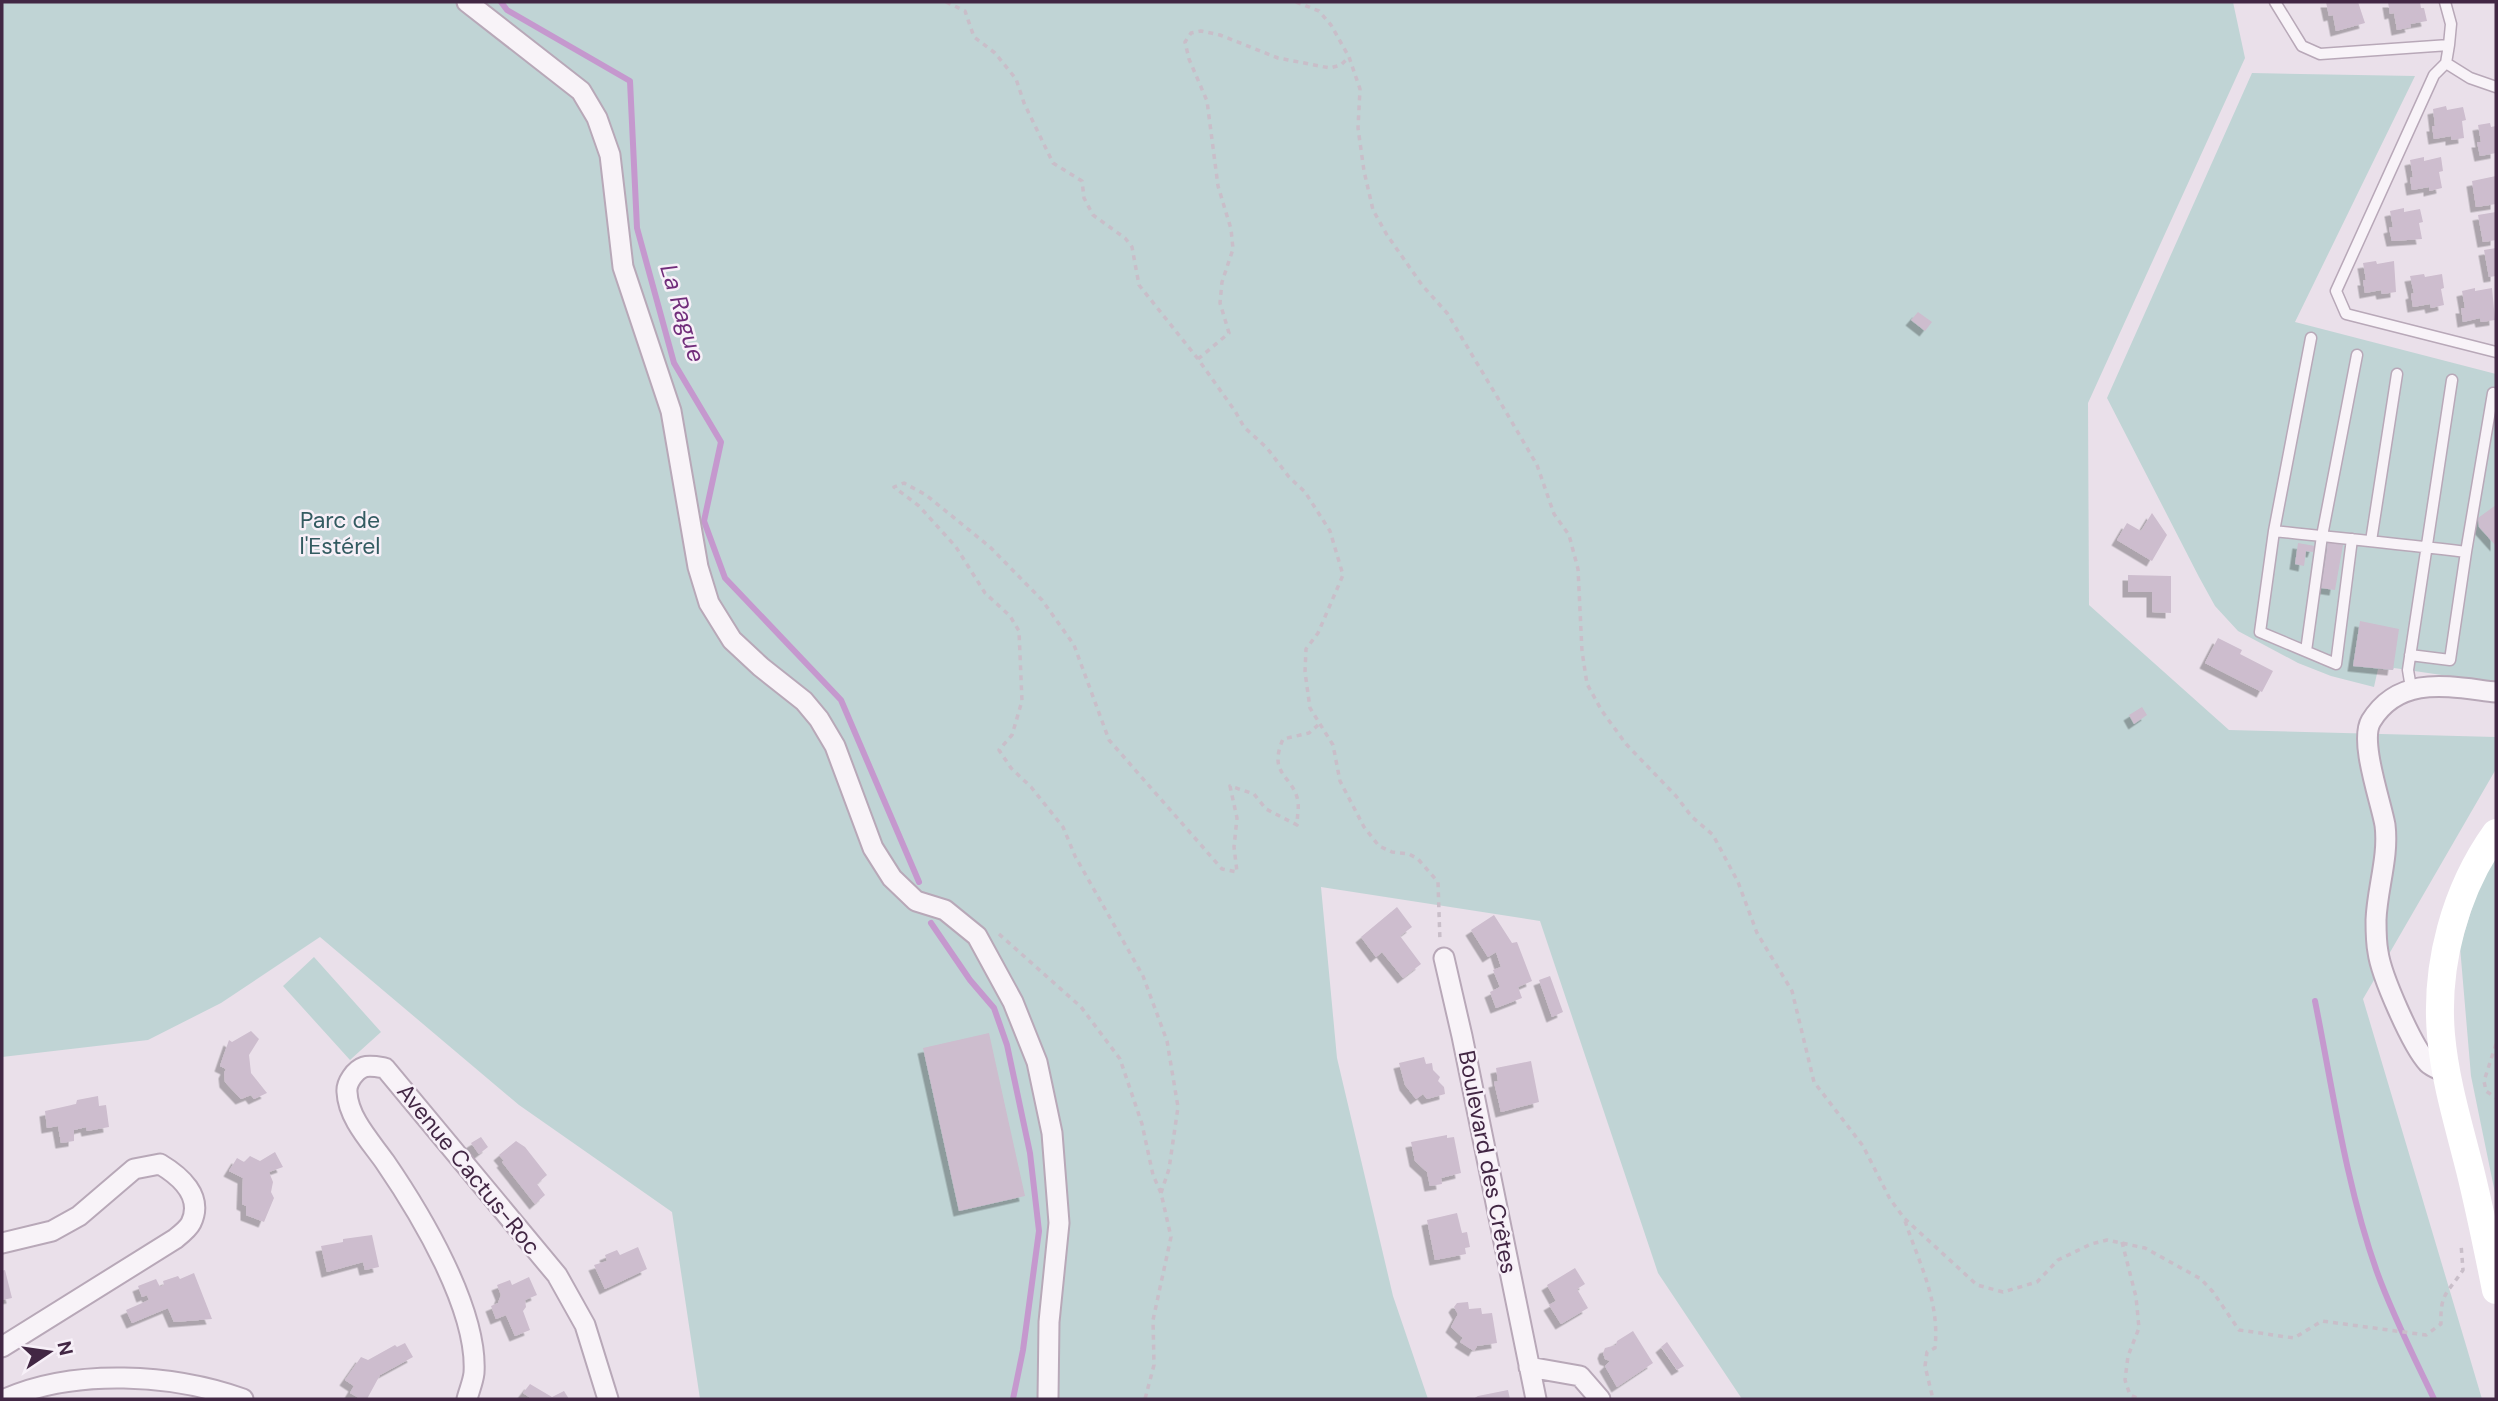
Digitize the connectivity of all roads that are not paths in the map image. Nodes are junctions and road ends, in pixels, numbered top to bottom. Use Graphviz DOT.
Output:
graph roads {
  1 [pos="467,2"];
  2 [pos="2275,2"];
  3 [pos="2445,2"];
  4 [pos="2449,45"];
  5 [pos="2446,64"];
  6 [pos="2496,87"];
  7 [pos="2311,338"];
  8 [pos="2496,352"];
  9 [pos="2357,355"];
  10 [pos="2397,374"];
  11 [pos="2452,380"];
  12 [pos="2493,393"];
  13 [pos="2491,433"];
  14 [pos="2274,531"];
  15 [pos="2322,536"];
  16 [pos="2352,539"];
  17 [pos="2371,541"];
  18 [pos="2426,547"];
  19 [pos="2466,552"];
  20 [pos="2306,651"];
  21 [pos="2410,655"];
  22 [pos="2411,688"];
  23 [pos="2496,692"];
  24 [pos="2496,833"];
  25 [pos="1444,958"];
  26 [pos="2446,1073"];
  27 [pos="2,1242"];
  28 [pos="2496,1290"];
  29 [pos="2,1347"];
  30 [pos="1529,1367"];
  31 [pos="5,1399"];
  32 [pos="243,1399"];
  33 [pos="467,1399"];
  34 [pos="608,1399"];
  35 [pos="1048,1399"];
  36 [pos="1536,1399"];
  37 [pos="1601,1399"];
  1 -- 35 [label="street"];
  2 -- 4 [label="lane"];
  3 -- 4 [label="lane"];
  4 -- 5 [label="lane"];
  5 -- 6 [label="lane"];
  5 -- 8 [label="lane"];
  7 -- 14 [label="lane"];
  9 -- 15 [label="lane"];
  10 -- 17 [label="lane"];
  11 -- 18 [label="lane"];
  12 -- 13 [label="lane"];
  13 -- 19 [label="lane"];
  14 -- 15 [label="lane"];
  14 -- 20 [label="lane"];
  15 -- 16 [label="lane"];
  15 -- 20 [label="lane"];
  16 -- 17 [label="lane"];
  16 -- 20 [label="lane"];
  17 -- 18 [label="lane"];
  18 -- 19 [label="lane"];
  18 -- 21 [label="lane"];
  19 -- 21 [label="lane"];
  21 -- 22 [label="lane"];
  22 -- 23 [label="street"];
  22 -- 26 [label="street"];
  24 -- 26 [label="main road"];
  25 -- 30 [label="street, Boulevard des Crêtes"];
  26 -- 28 [label="main road"];
  27 -- 29 [label="street"];
  30 -- 36 [label="street, Boulevard des Crêtes"];
  30 -- 37 [label="street"];
  31 -- 32 [label="street"];
  33 -- 34 [label="street, Avenue Cactus-Roc"];
}
